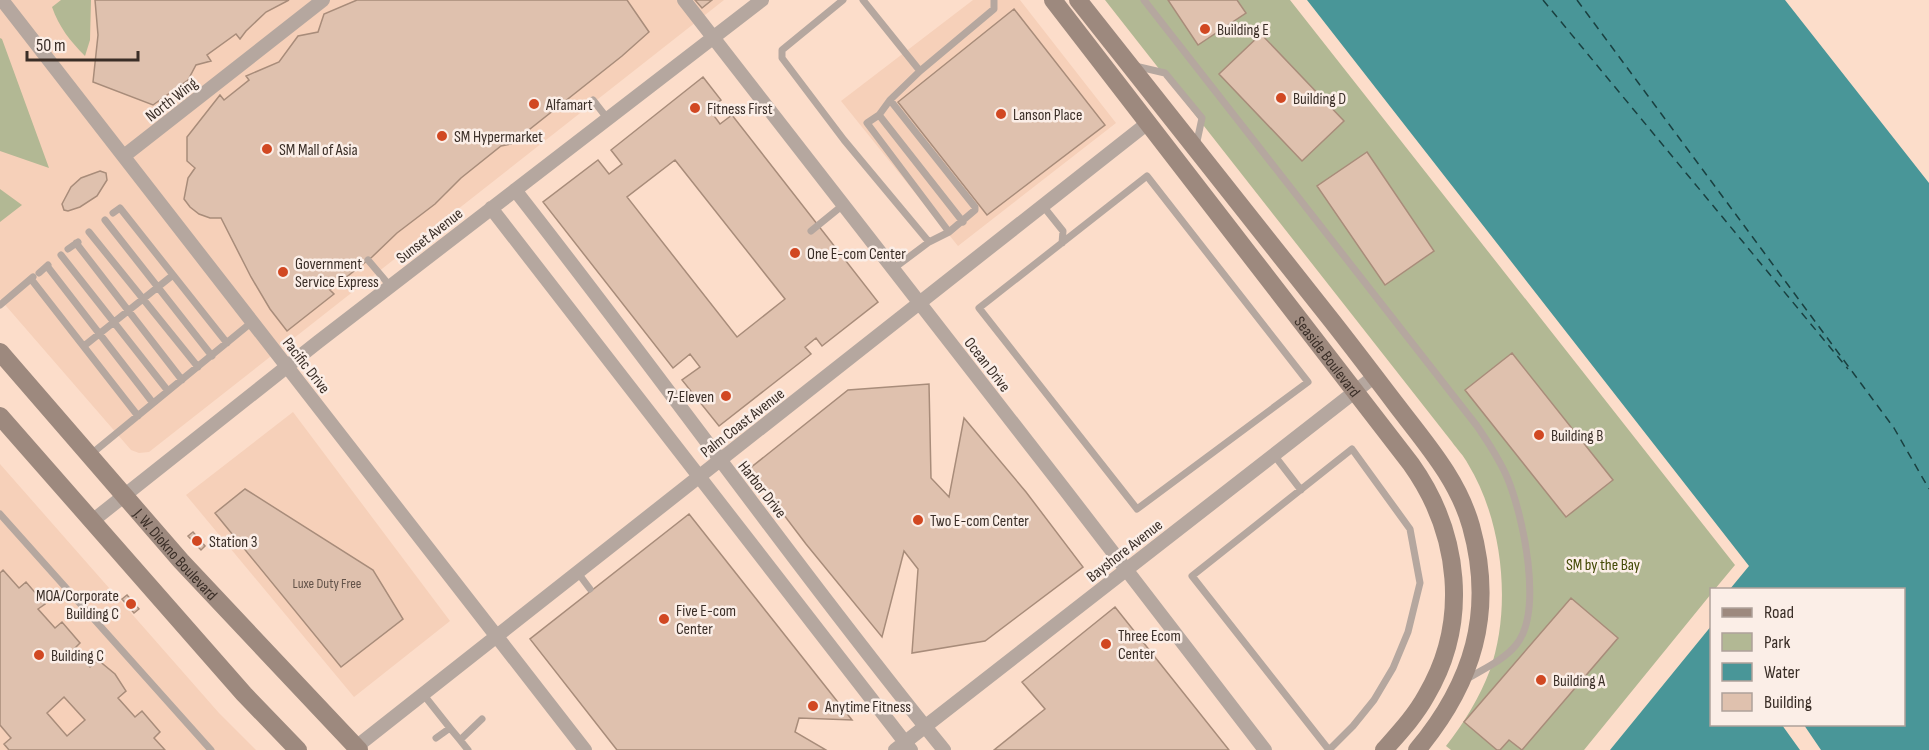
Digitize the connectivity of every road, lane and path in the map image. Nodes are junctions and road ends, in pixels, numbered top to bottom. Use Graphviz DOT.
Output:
graph roads {
  1 [pos="2,0"];
  2 [pos="323,0"];
  3 [pos="684,0"];
  4 [pos="762,0"];
  5 [pos="843,0"];
  6 [pos="863,0"];
  7 [pos="994,0"];
  8 [pos="1053,0"];
  9 [pos="1078,0"];
  10 [pos="1144,0"];
  11 [pos="713,37"];
  12 [pos="920,71"];
  13 [pos="593,100"];
  14 [pos="890,100"];
  15 [pos="879,115"];
  16 [pos="607,118"];
  17 [pos="1149,123"];
  18 [pos="124,156"];
  19 [pos="515,190"];
  20 [pos="843,205"];
  21 [pos="1043,206"];
  22 [pos="491,208"];
  23 [pos="108,217"];
  24 [pos="963,222"];
  25 [pos="98,225"];
  26 [pos="811,231"];
  27 [pos="949,232"];
  28 [pos="84,237"];
  29 [pos="929,242"];
  30 [pos="1062,243"];
  31 [pos="64,253"];
  32 [pos="368,260"];
  33 [pos="49,264"];
  34 [pos="893,269"];
  35 [pos="173,275"];
  36 [pos="34,276"];
  37 [pos="390,286"];
  38 [pos="157,287"];
  39 [pos="143,299"];
  40 [pos="920,303"];
  41 [pos="0,305"];
  42 [pos="128,311"];
  43 [pos="114,322"];
  44 [pos="252,322"];
  45 [pos="99,334"];
  46 [pos="227,343"];
  47 [pos="84,346"];
  48 [pos="0,352"];
  49 [pos="212,356"];
  50 [pos="287,366"];
  51 [pos="198,367"];
  52 [pos="1375,376"];
  53 [pos="182,380"];
  54 [pos="168,391"];
  55 [pos="1355,391"];
  56 [pos="153,403"];
  57 [pos="0,416"];
  58 [pos="138,416"];
  59 [pos="1274,455"];
  60 [pos="89,456"];
  61 [pos="720,460"];
  62 [pos="699,477"];
  63 [pos="1301,490"];
  64 [pos="123,496"];
  65 [pos="0,514"];
  66 [pos="91,522"];
  67 [pos="1126,570"];
  68 [pos="578,573"];
  69 [pos="590,589"];
  70 [pos="497,636"];
  71 [pos="1462,682"];
  72 [pos="423,694"];
  73 [pos="483,719"];
  74 [pos="925,726"];
  75 [pos="450,728"];
  76 [pos="436,738"];
  77 [pos="460,740"];
  78 [pos="904,747"];
  79 [pos="357,749"];
  80 [pos="211,750"];
  81 [pos="298,750"];
  82 [pos="468,750"];
  83 [pos="585,750"];
  84 [pos="944,750"];
  85 [pos="1265,750"];
  86 [pos="1384,750"];
  87 [pos="1417,750"];
  1 -- 18 [label="street, Pacific Drive"];
  2 -- 18 [label="street, North Wing"];
  3 -- 11 [label="street, Ocean Drive"];
  4 -- 11 [label="street, Sunset Avenue"];
  5 -- 29 [label="lane"];
  6 -- 12 [label="lane"];
  7 -- 12 [label="lane"];
  8 -- 17 [label="street, Seaside Boulevard"];
  9 -- 52 [label="street, Seaside Boulevard"];
  10 -- 71 [label="lane"];
  11 -- 16 [label="street, Sunset Avenue"];
  11 -- 20 [label="street, Ocean Drive"];
  12 -- 14 [label="lane"];
  13 -- 16 [label="lane"];
  14 -- 15 [label="lane"];
  14 -- 24 [label="lane"];
  15 -- 24 [label="lane"];
  15 -- 27 [label="lane"];
  16 -- 19 [label="street, Sunset Avenue"];
  17 -- 21 [label="street, Palm Coast Avenue"];
  17 -- 55 [label="street, Seaside Boulevard"];
  18 -- 44 [label="street, Pacific Drive"];
  19 -- 22 [label="street, Sunset Avenue"];
  19 -- 61 [label="street, Harbor Drive"];
  20 -- 26 [label="lane"];
  20 -- 34 [label="street, Ocean Drive"];
  21 -- 30 [label="lane"];
  21 -- 40 [label="street, Palm Coast Avenue"];
  22 -- 37 [label="street, Sunset Avenue"];
  22 -- 62 [label="street"];
  23 -- 25 [label="lane"];
  23 -- 35 [label="lane"];
  23 -- 38 [label="lane"];
  24 -- 27 [label="lane"];
  27 -- 29 [label="lane"];
  28 -- 31 [label="lane"];
  28 -- 39 [label="lane"];
  28 -- 42 [label="lane"];
  29 -- 34 [label="lane"];
  30 -- 30 [label="lane"];
  31 -- 33 [label="lane"];
  31 -- 43 [label="lane"];
  32 -- 37 [label="lane"];
  33 -- 36 [label="lane"];
  33 -- 45 [label="lane"];
  34 -- 40 [label="street, Ocean Drive"];
  35 -- 38 [label="lane"];
  35 -- 46 [label="lane"];
  36 -- 41 [label="lane"];
  36 -- 47 [label="lane"];
  37 -- 50 [label="street, Sunset Avenue"];
  38 -- 39 [label="lane"];
  38 -- 49 [label="lane"];
  39 -- 42 [label="lane"];
  39 -- 51 [label="lane"];
  40 -- 61 [label="street, Palm Coast Avenue"];
  40 -- 67 [label="street, Ocean Drive"];
  42 -- 43 [label="lane"];
  42 -- 53 [label="lane"];
  43 -- 45 [label="lane"];
  43 -- 54 [label="lane"];
  44 -- 46 [label="lane"];
  44 -- 50 [label="street, Pacific Drive"];
  45 -- 47 [label="lane"];
  45 -- 56 [label="lane"];
  46 -- 49 [label="lane"];
  47 -- 58 [label="lane"];
  48 -- 60 [label="street, J. W. Diokno Boulevard"];
  49 -- 51 [label="lane"];
  50 -- 64 [label="street, Sunset Avenue"];
  50 -- 70 [label="street, Pacific Drive"];
  51 -- 53 [label="lane"];
  52 -- 55 [label="street, Bayshore Avenue"];
  52 -- 71 [label="street, Seaside Boulevard"];
  53 -- 54 [label="lane"];
  54 -- 56 [label="lane"];
  55 -- 59 [label="street, Bayshore Avenue"];
  55 -- 86 [label="street, Seaside Boulevard"];
  56 -- 58 [label="lane"];
  57 -- 66 [label="street"];
  58 -- 60 [label="lane"];
  59 -- 63 [label="lane"];
  59 -- 67 [label="street, Bayshore Avenue"];
  60 -- 64 [label="street, J. W. Diokno Boulevard"];
  61 -- 62 [label="street, Palm Coast Avenue"];
  61 -- 74 [label="street, Harbor Drive"];
  62 -- 68 [label="street, Palm Coast Avenue"];
  62 -- 78 [label="street"];
  63 -- 63 [label="lane"];
  64 -- 66 [label="street, Sunset Avenue"];
  64 -- 79 [label="street, J. W. Diokno Boulevard"];
  65 -- 80 [label="lane"];
  66 -- 81 [label="street"];
  67 -- 74 [label="street, Bayshore Avenue"];
  67 -- 85 [label="street, Ocean Drive"];
  68 -- 69 [label="lane"];
  68 -- 70 [label="street, Palm Coast Avenue"];
  70 -- 72 [label="street, Palm Coast Avenue"];
  70 -- 83 [label="street, Pacific Drive"];
  71 -- 87 [label="street, Seaside Boulevard"];
  72 -- 75 [label="lane"];
  72 -- 79 [label="street, Palm Coast Avenue"];
  73 -- 77 [label="lane"];
  74 -- 78 [label="street, Bayshore Avenue"];
  74 -- 84 [label="street, Harbor Drive"];
  75 -- 76 [label="lane"];
  75 -- 77 [label="lane"];
  77 -- 82 [label="lane"];
}
